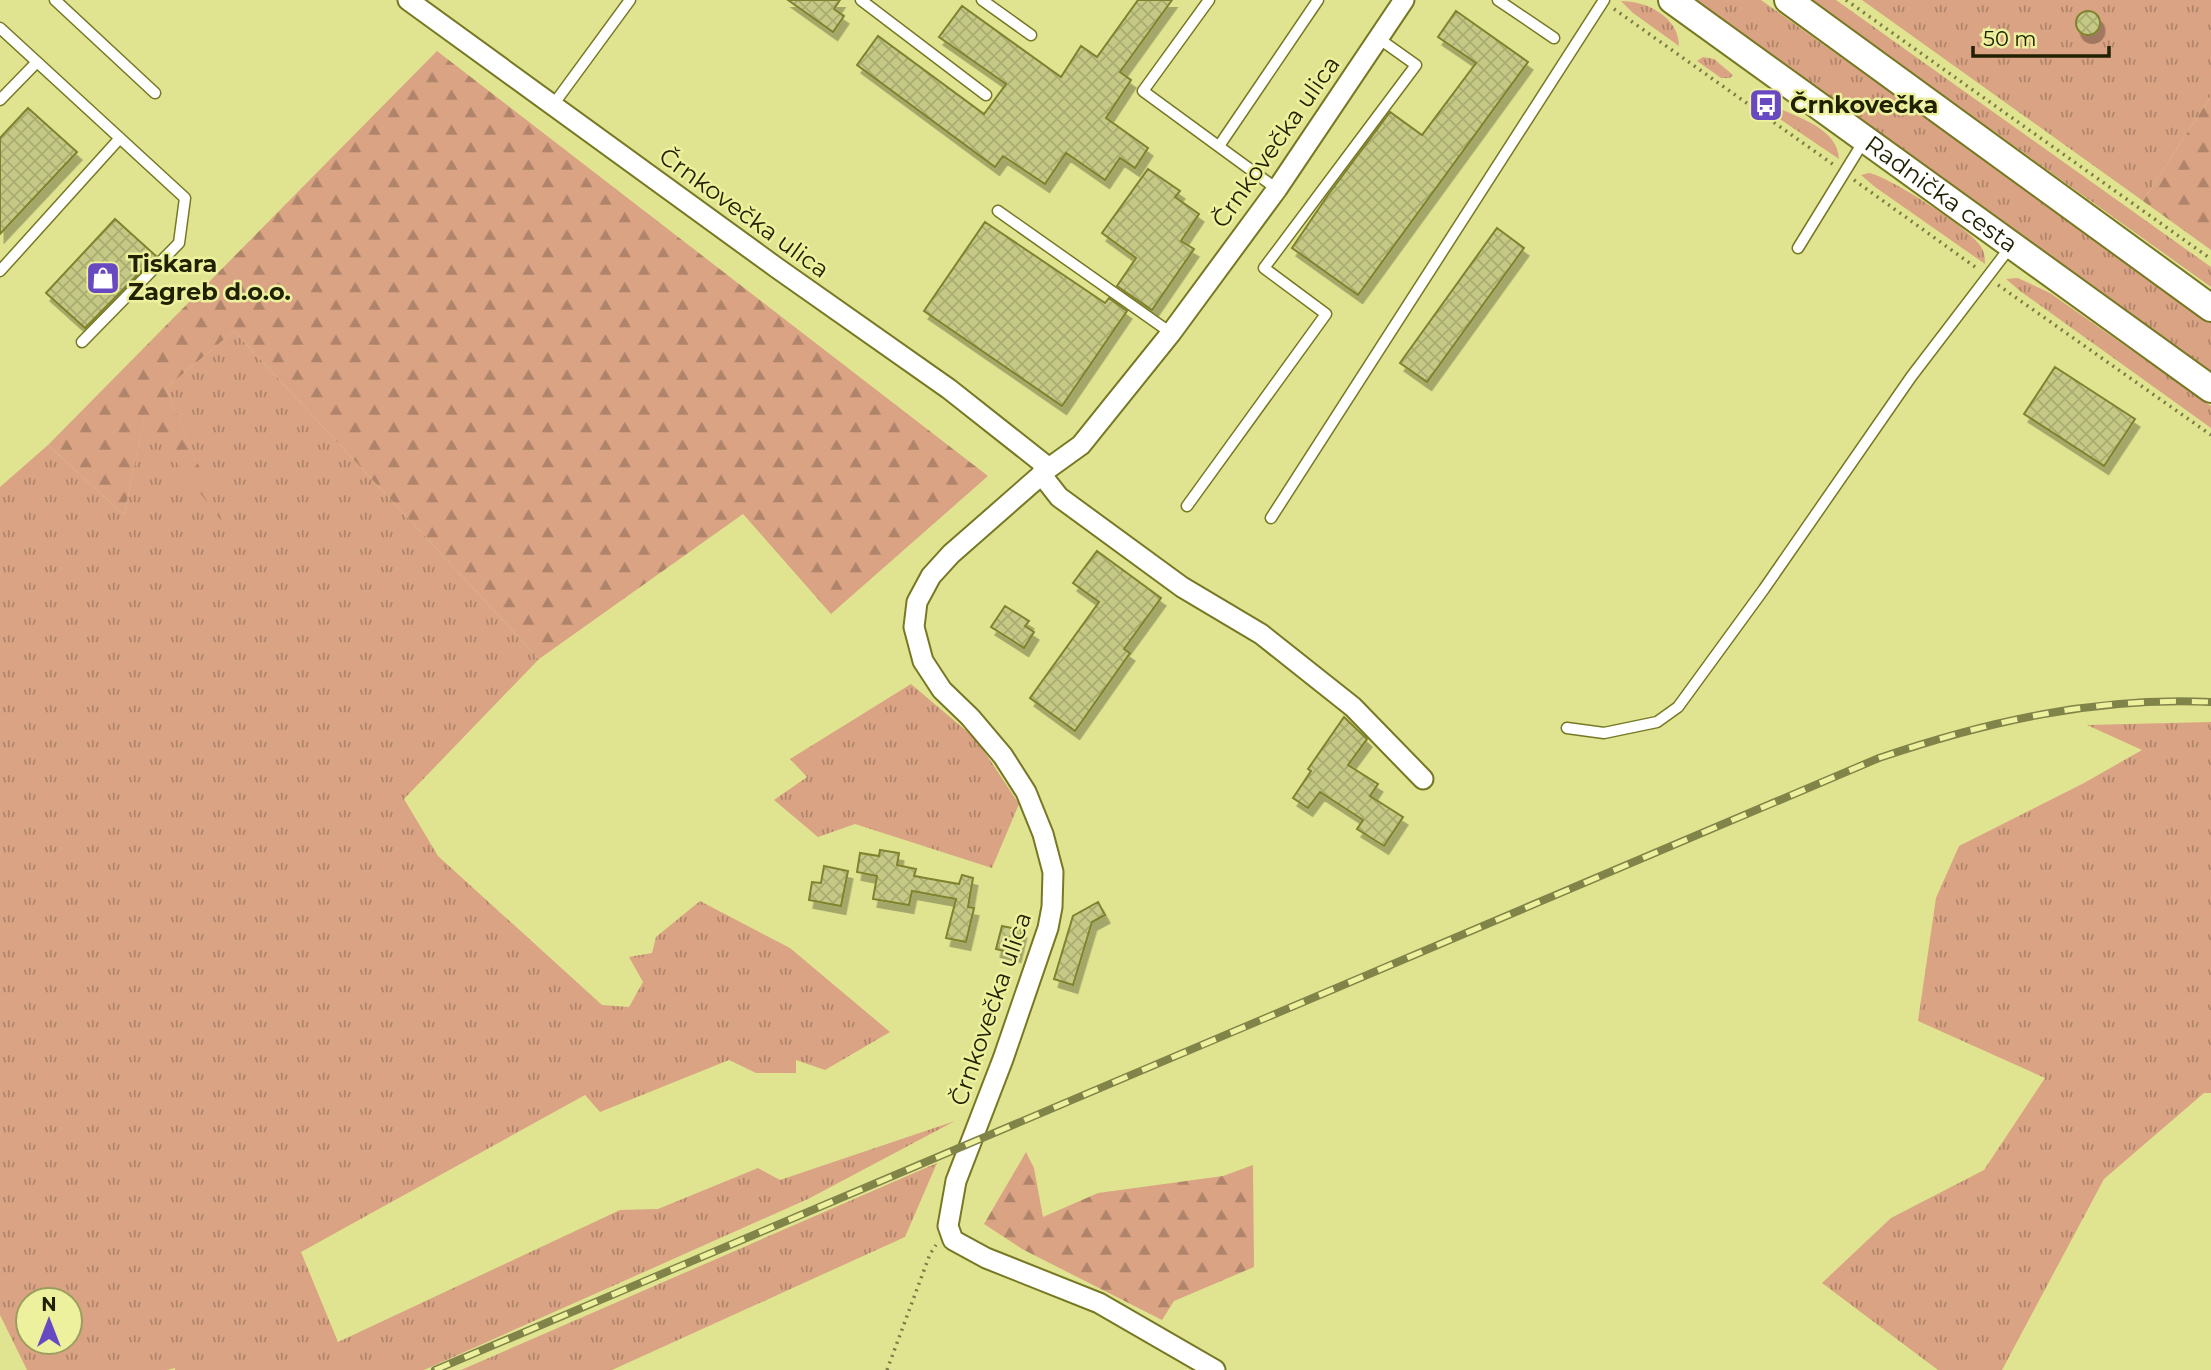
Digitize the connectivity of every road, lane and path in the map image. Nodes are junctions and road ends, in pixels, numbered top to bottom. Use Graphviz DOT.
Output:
graph roads {
  1 [pos="55,0"];
  2 [pos="408,0"];
  3 [pos="630,0"];
  4 [pos="861,0"];
  5 [pos="982,0"];
  6 [pos="1209,0"];
  7 [pos="1318,0"];
  8 [pos="1404,0"];
  9 [pos="1498,0"];
  10 [pos="1672,0"];
  11 [pos="1788,0"];
  12 [pos="1846,0"];
  13 [pos="1607,3"];
  14 [pos="0,28"];
  15 [pos="1031,35"];
  16 [pos="1378,38"];
  17 [pos="1554,38"];
  18 [pos="37,62"];
  19 [pos="155,93"];
  20 [pos="986,95"];
  21 [pos="0,100"];
  22 [pos="552,105"];
  23 [pos="120,138"];
  24 [pos="1865,139"];
  25 [pos="1219,146"];
  26 [pos="1838,168"];
  27 [pos="1853,178"];
  28 [pos="1277,189"];
  29 [pos="998,211"];
  30 [pos="2011,246"];
  31 [pos="1798,248"];
  32 [pos="2211,259"];
  33 [pos="0,271"];
  34 [pos="1981,271"];
  35 [pos="1996,283"];
  36 [pos="2211,308"];
  37 [pos="1171,333"];
  38 [pos="82,342"];
  39 [pos="2211,388"];
  40 [pos="2211,435"];
  41 [pos="1045,471"];
  42 [pos="1187,506"];
  43 [pos="1271,518"];
  44 [pos="1567,728"];
  45 [pos="1423,779"];
  46 [pos="948,1226"];
  47 [pos="887,1370"];
  48 [pos="1215,1370"];
  1 -- 19 [label="lane"];
  2 -- 22 [label="street, Črnkovečka ulica"];
  3 -- 22 [label="lane"];
  4 -- 20 [label="lane"];
  5 -- 15 [label="lane"];
  6 -- 25 [label="lane"];
  7 -- 25 [label="lane"];
  8 -- 16 [label="street, Črnkovečka ulica"];
  9 -- 17 [label="lane"];
  10 -- 24 [label="main road, Radnička cesta"];
  11 -- 36 [label="main road"];
  12 -- 32 [label="path"];
  13 -- 26 [label="path"];
  13 -- 43 [label="lane"];
  14 -- 18 [label="lane"];
  16 -- 28 [label="street, Črnkovečka ulica"];
  16 -- 42 [label="lane"];
  18 -- 21 [label="lane"];
  18 -- 23 [label="lane"];
  22 -- 41 [label="street, Črnkovečka ulica"];
  23 -- 33 [label="lane"];
  23 -- 38 [label="lane"];
  24 -- 30 [label="main road, Radnička cesta"];
  24 -- 31 [label="lane"];
  25 -- 28 [label="lane"];
  27 -- 34 [label="path"];
  28 -- 37 [label="street, Črnkovečka ulica"];
  29 -- 37 [label="lane"];
  30 -- 39 [label="main road, Radnička cesta"];
  30 -- 44 [label="lane"];
  35 -- 40 [label="path"];
  37 -- 41 [label="street, Črnkovečka ulica"];
  41 -- 45 [label="street"];
  41 -- 46 [label="street, Črnkovečka ulica"];
  46 -- 47 [label="path"];
  46 -- 48 [label="street"];
}
